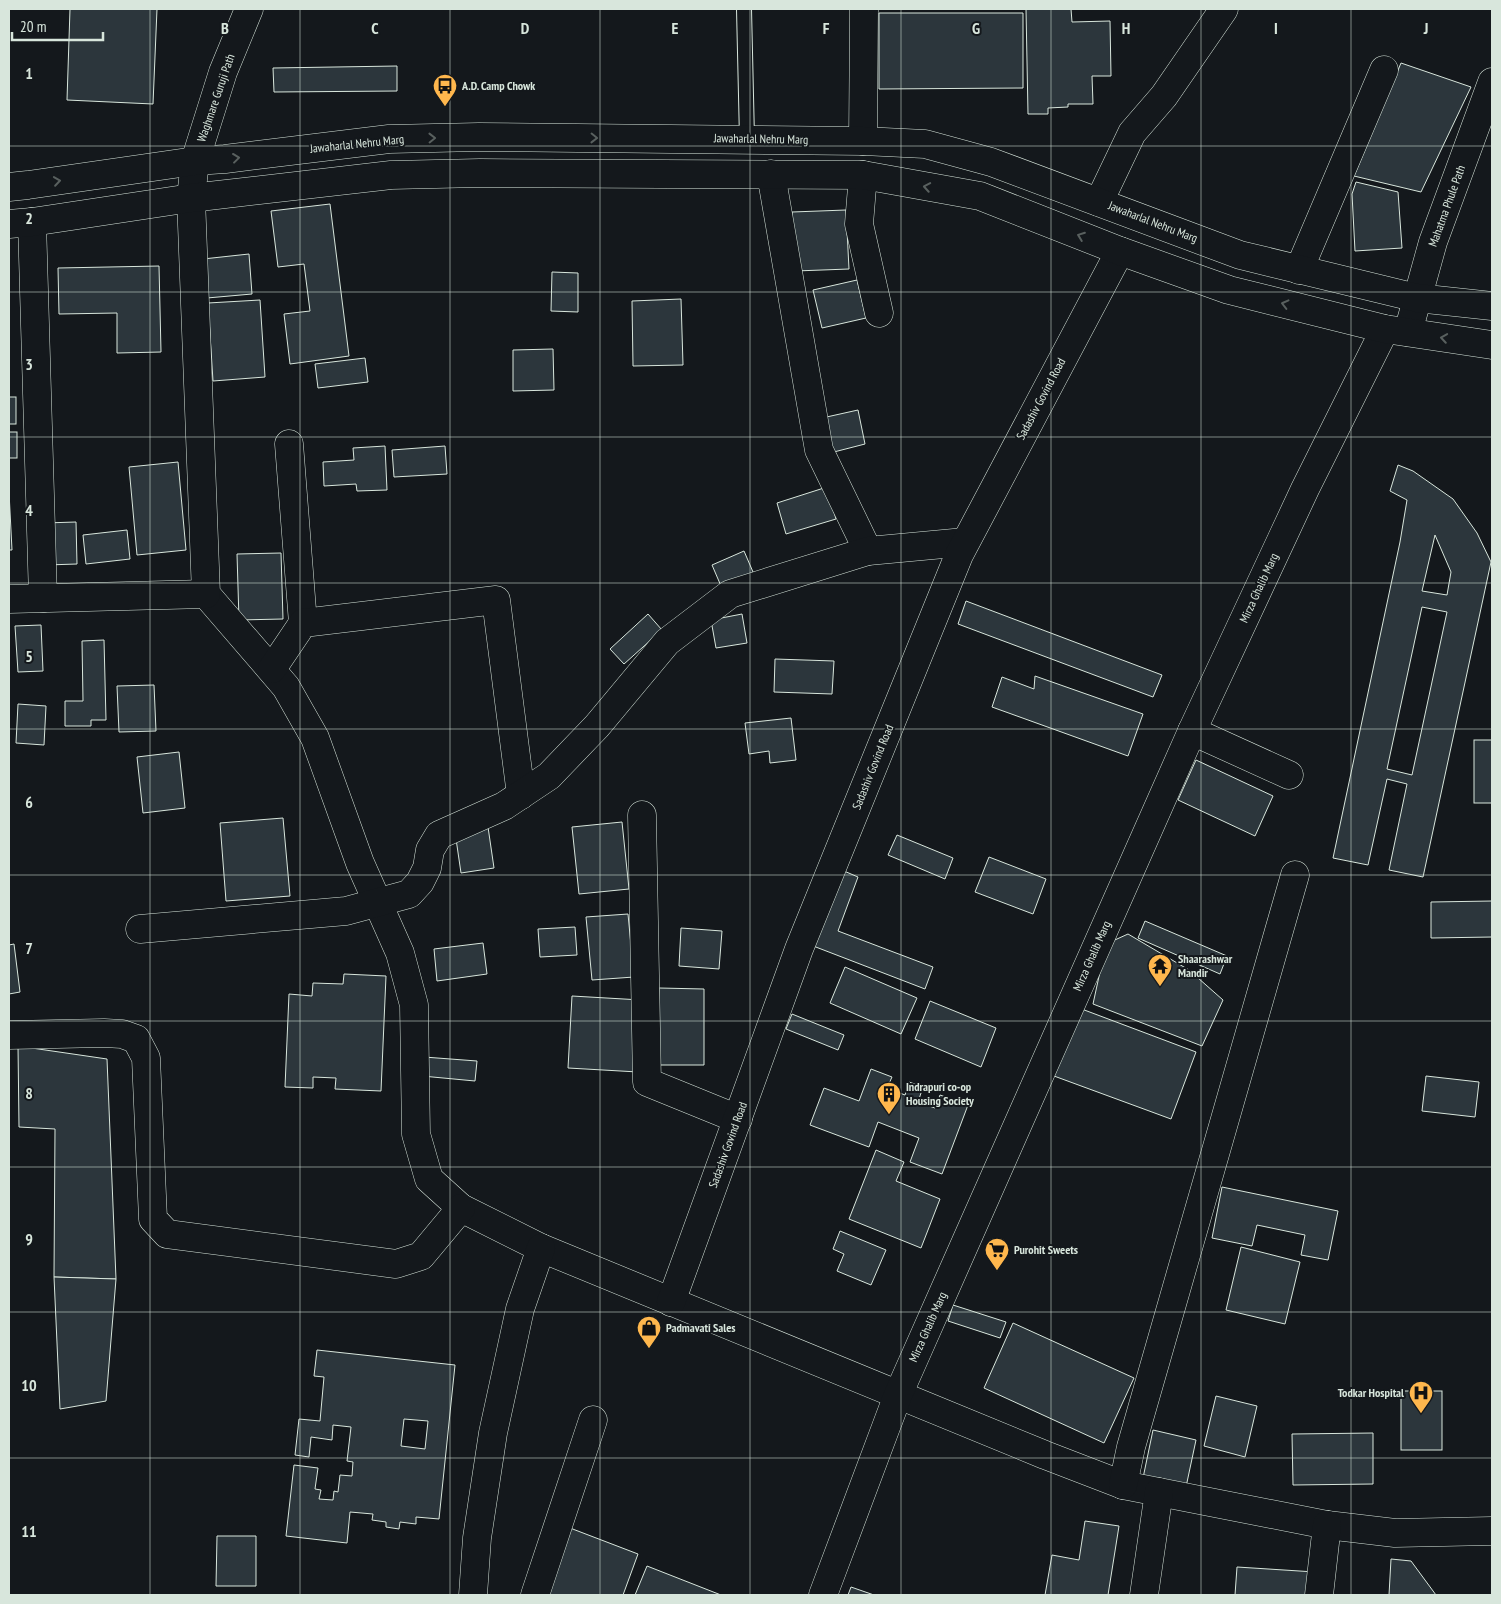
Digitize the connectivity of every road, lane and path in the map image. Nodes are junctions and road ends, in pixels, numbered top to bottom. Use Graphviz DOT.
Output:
graph roads {
  1 [pos="250,9"];
  2 [pos="744,9"];
  3 [pos="864,9"];
  4 [pos="1224,9"];
  5 [pos="1384,70"];
  6 [pos="1492,82"];
  7 [pos="747,139"];
  8 [pos="863,141"];
  9 [pos="195,160"];
  10 [pos="771,174"];
  11 [pos="862,175"];
  12 [pos="9,187"];
  13 [pos="191,198"];
  14 [pos="1099,202"];
  15 [pos="20,223"];
  16 [pos="1120,251"];
  17 [pos="1299,270"];
  18 [pos="1417,298"];
  19 [pos="1492,306"];
  20 [pos="878,313"];
  21 [pos="1397,330"];
  22 [pos="1492,345"];
  23 [pos="289,444"];
  24 [pos="965,542"];
  25 [pos="868,551"];
  26 [pos="206,594"];
  27 [pos="43,598"];
  28 [pos="9,599"];
  29 [pos="304,623"];
  30 [pos="272,669"];
  31 [pos="1192,731"];
  32 [pos="1289,775"];
  33 [pos="521,795"];
  34 [pos="642,815"];
  35 [pos="1295,875"];
  36 [pos="377,902"];
  37 [pos="140,929"];
  38 [pos="9,1036"];
  39 [pos="738,1119"];
  40 [pos="461,1208"];
  41 [pos="541,1248"];
  42 [pos="671,1302"];
  43 [pos="898,1395"];
  44 [pos="593,1420"];
  45 [pos="1123,1485"];
  46 [pos="1159,1492"];
  47 [pos="1327,1525"];
  48 [pos="1492,1531"];
  49 [pos="473,1595"];
  50 [pos="536,1595"];
  51 [pos="823,1595"];
  52 [pos="1144,1595"];
  53 [pos="1319,1595"];
  1 -- 9 [label="street, Waghmare Guruji Path"];
  2 -- 7 [label="lane"];
  3 -- 8 [label="street"];
  4 -- 14 [label="street"];
  5 -- 17 [label="street"];
  6 -- 18 [label="street, Mahatma Phule Path"];
  7 -- 8 [label="street, Jawaharlal Nehru Marg"];
  9 -- 7 [label="street, Jawaharlal Nehru Marg, one-way"];
  8 -- 11 [label="street"];
  8 -- 14 [label="street, Jawaharlal Nehru Marg"];
  12 -- 9 [label="street, Jawaharlal Nehru Marg, one-way"];
  9 -- 13 [label="street, Waghmare Guruji Path"];
  10 -- 11 [label="street"];
  10 -- 13 [label="street"];
  10 -- 25 [label="street"];
  16 -- 11 [label="street, one-way"];
  11 -- 20 [label="street"];
  13 -- 15 [label="street"];
  13 -- 26 [label="street, Waghmare Guruji Path"];
  14 -- 17 [label="street, Jawaharlal Nehru Marg"];
  15 -- 27 [label="street"];
  21 -- 16 [label="street, one-way"];
  16 -- 24 [label="street, Sadashiv Govind Road"];
  17 -- 18 [label="street, Jawaharlal Nehru Marg"];
  18 -- 19 [label="street, Jawaharlal Nehru Marg"];
  18 -- 21 [label="street, Mahatma Phule Path"];
  22 -- 21 [label="street, one-way"];
  21 -- 31 [label="street, Mirza Ghalib Marg"];
  23 -- 29 [label="street"];
  24 -- 25 [label="street"];
  24 -- 39 [label="street, Sadashiv Govind Road"];
  25 -- 33 [label="street"];
  26 -- 27 [label="street"];
  26 -- 30 [label="street"];
  27 -- 28 [label="street"];
  29 -- 30 [label="street"];
  29 -- 33 [label="street"];
  30 -- 36 [label="street"];
  31 -- 32 [label="street"];
  31 -- 43 [label="street, Mirza Ghalib Marg"];
  33 -- 36 [label="street"];
  34 -- 39 [label="street"];
  35 -- 45 [label="street"];
  36 -- 37 [label="street"];
  36 -- 40 [label="street"];
  38 -- 40 [label="street"];
  39 -- 42 [label="street, Sadashiv Govind Road"];
  40 -- 41 [label="street"];
  41 -- 42 [label="street"];
  41 -- 49 [label="street"];
  42 -- 43 [label="street"];
  43 -- 45 [label="street"];
  43 -- 51 [label="street, Mirza Ghalib Marg"];
  44 -- 50 [label="street"];
  45 -- 46 [label="street"];
  46 -- 47 [label="street"];
  46 -- 52 [label="street"];
  47 -- 48 [label="street"];
  47 -- 53 [label="street"];
}
